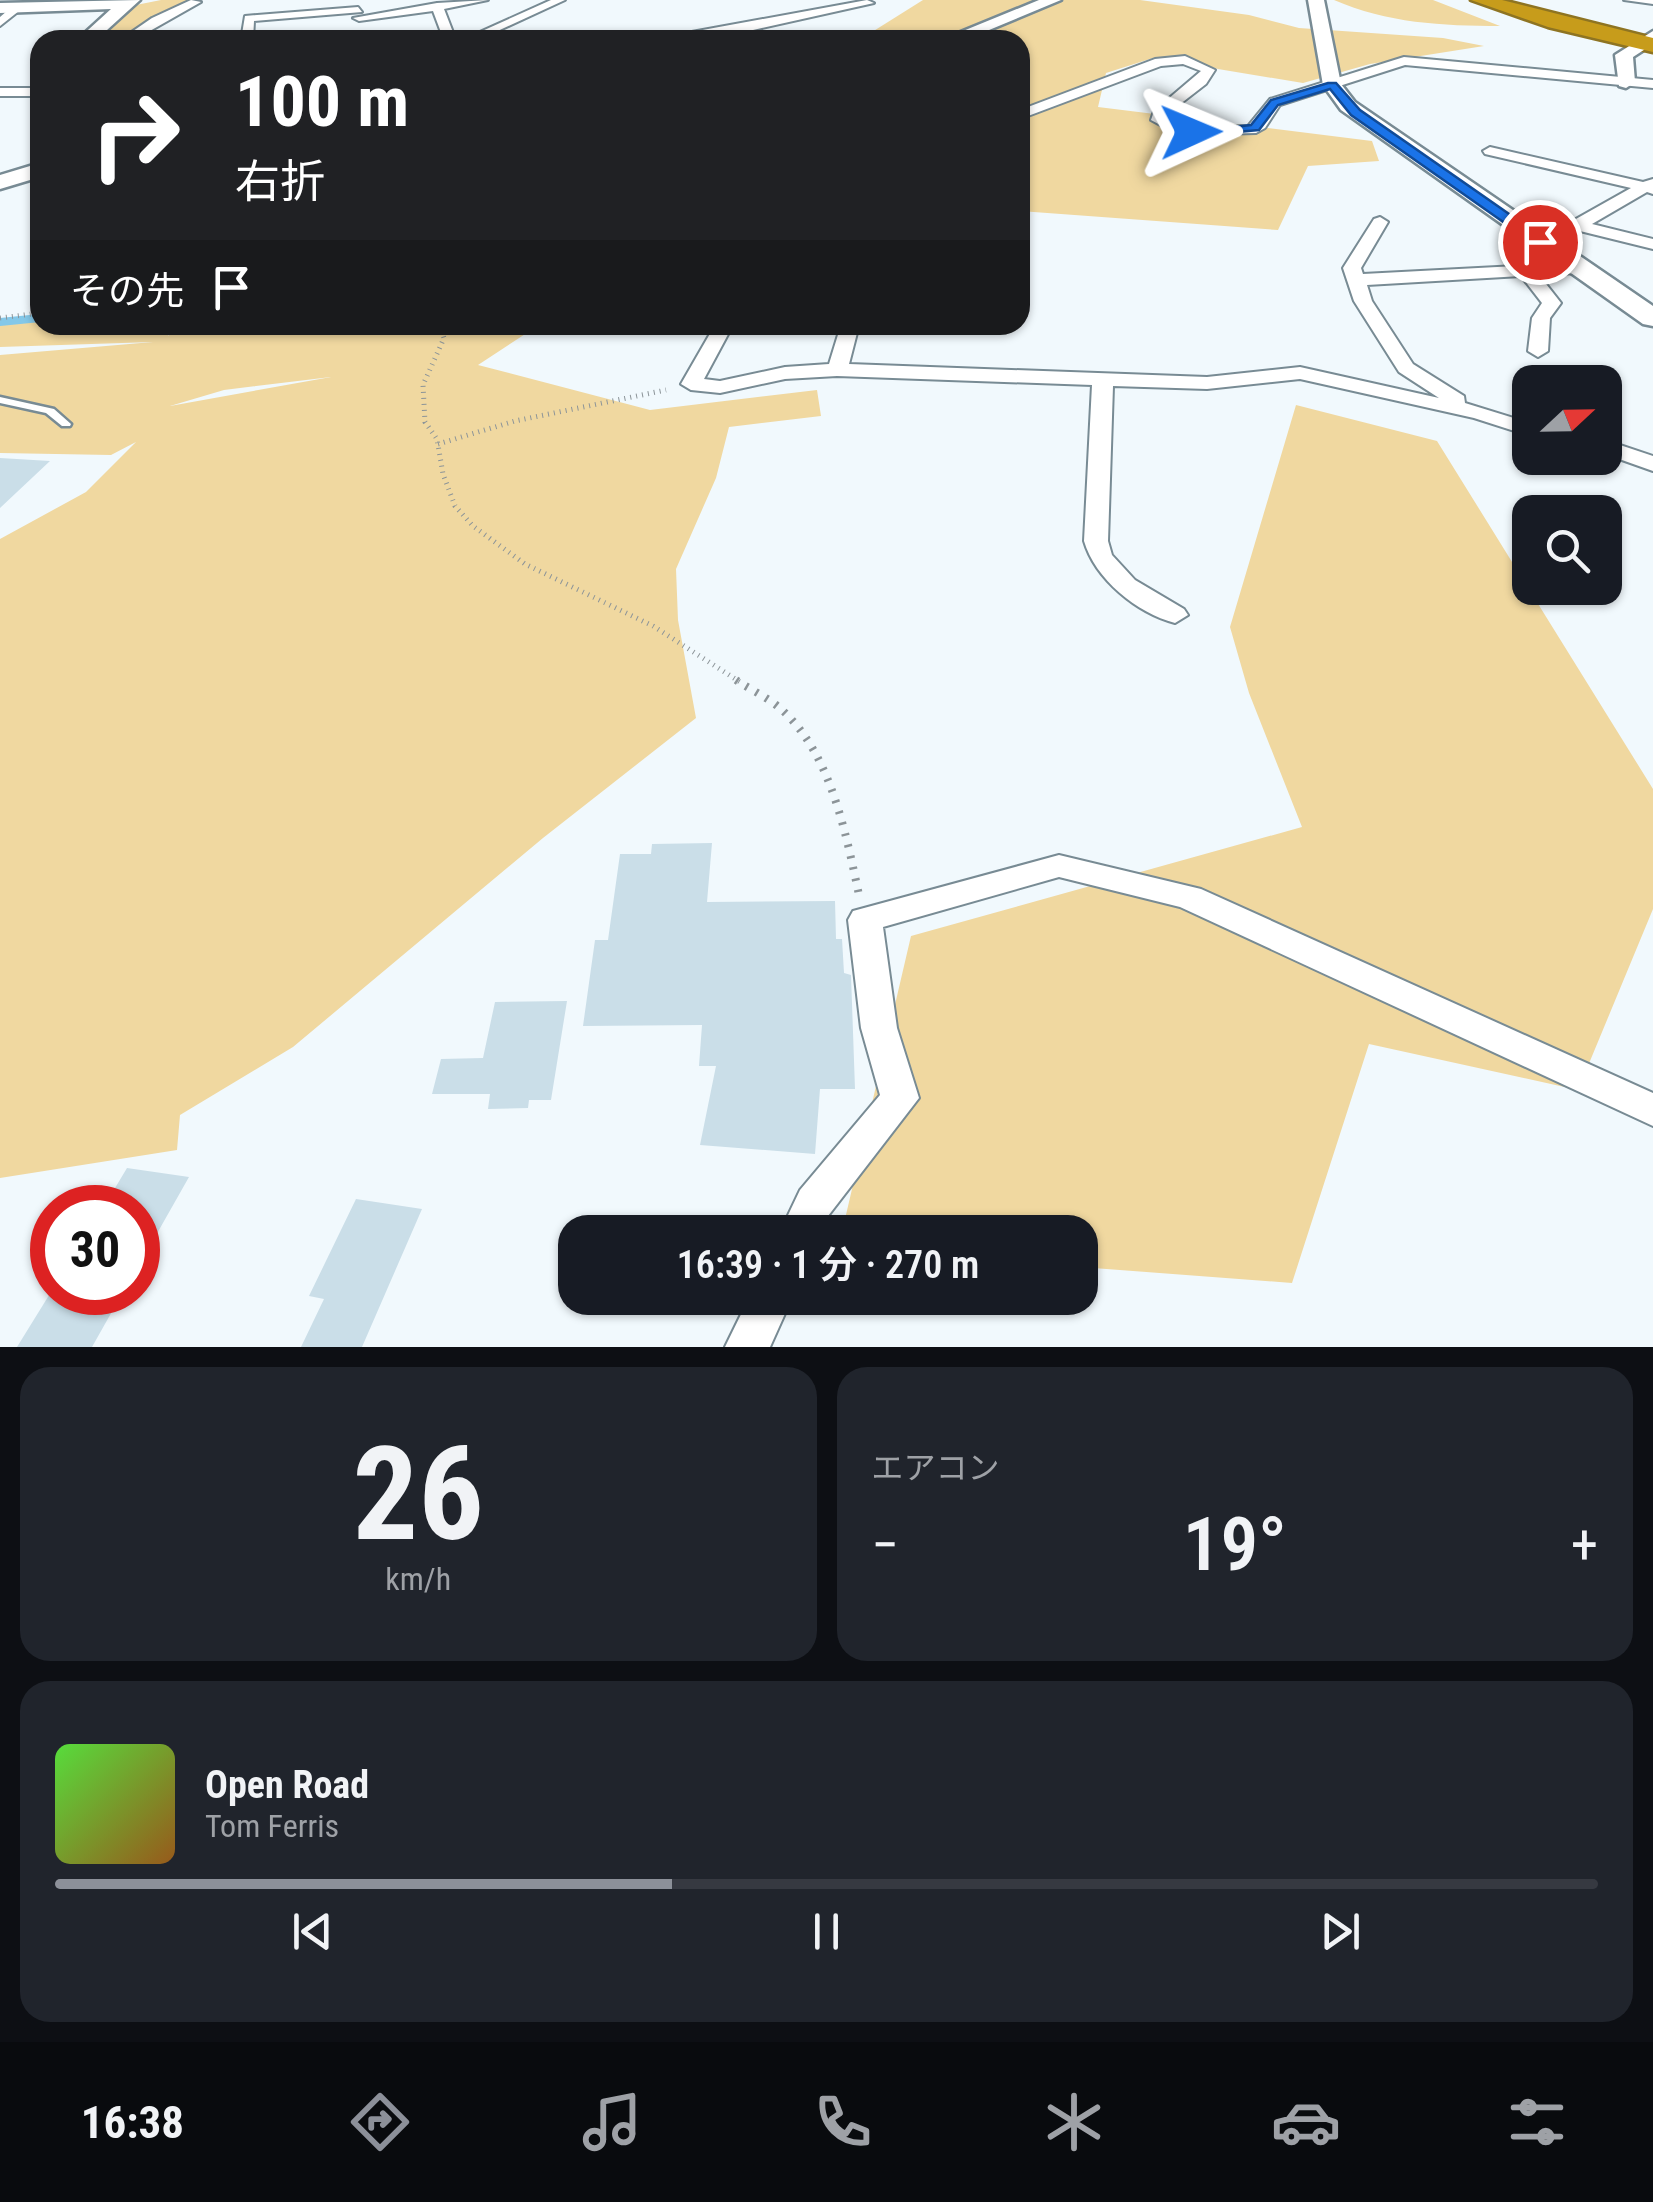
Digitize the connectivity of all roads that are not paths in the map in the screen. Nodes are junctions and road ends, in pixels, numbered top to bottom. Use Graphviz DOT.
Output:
graph roads {
  1 [pos="484,0"];
  2 [pos="860,0"];
  3 [pos="1052,0"];
  4 [pos="1316,0"];
  5 [pos="1481,0"];
  6 [pos="1503,0"];
  7 [pos="1629,0"];
  8 [pos="1653,1"];
  9 [pos="130,2"];
  10 [pos="196,2"];
  11 [pos="468,2"];
  12 [pos="551,2"];
  13 [pos="437,6"];
  14 [pos="9,8"];
  15 [pos="359,10"];
  16 [pos="0,23"];
  17 [pos="98,30"];
  18 [pos="141,30"];
  19 [pos="248,30"];
  20 [pos="446,30"];
  21 [pos="481,30"];
  22 [pos="492,30"];
  23 [pos="736,30"];
  24 [pos="976,30"];
  25 [pos="1650,40"];
  26 [pos="1626,82"];
  27 [pos="1653,84"];
  28 [pos="1332,85"];
  29 [pos="0,92"];
  30 [pos="30,92"];
  31 [pos="1030,111"];
  32 [pos="1490,150"];
  33 [pos="30,173"];
  34 [pos="0,182"];
  35 [pos="1650,187"];
  36 [pos="1380,222"];
  37 [pos="1578,224"];
  38 [pos="1540,242"];
  39 [pos="1653,244"];
  40 [pos="1577,268"];
  41 [pos="1527,272"];
  42 [pos="1358,280"];
  43 [pos="1653,318"];
  44 [pos="719,335"];
  45 [pos="847,335"];
  46 [pos="1538,351"];
  47 [pos="836,370"];
  48 [pos="1103,377"];
  49 [pos="0,400"];
  50 [pos="1480,414"];
  51 [pos="66,424"];
  52 [pos="1512,424"];
  53 [pos="1622,453"];
  54 [pos="1653,464"];
  55 [pos="1175,615"];
  56 [pos="1653,1110"];
  57 [pos="808,1215"];
  58 [pos="762,1315"];
  59 [pos="746,1347"];
  1 -- 11 [label="street"];
  2 -- 23 [label="street"];
  3 -- 24 [label="street"];
  4 -- 28 [label="street"];
  5 -- 25 [label="highway"];
  6 -- 25 [label="highway"];
  7 -- 8 [label="street"];
  9 -- 14 [label="street"];
  9 -- 17 [label="street"];
  10 -- 18 [label="street"];
  11 -- 13 [label="street"];
  11 -- 21 [label="street"];
  12 -- 22 [label="street"];
  13 -- 15 [label="street"];
  13 -- 20 [label="street"];
  14 -- 16 [label="street"];
  15 -- 19 [label="street"];
  25 -- 26 [label="street"];
  26 -- 27 [label="street"];
  26 -- 28 [label="street"];
  28 -- 31 [label="street"];
  28 -- 38 [label="street"];
  29 -- 30 [label="street"];
  32 -- 35 [label="street"];
  33 -- 34 [label="street"];
  35 -- 37 [label="street"];
  36 -- 42 [label="street"];
  37 -- 38 [label="street"];
  37 -- 39 [label="street"];
  38 -- 40 [label="street"];
  40 -- 41 [label="street"];
  40 -- 43 [label="street"];
  41 -- 42 [label="street"];
  41 -- 46 [label="street"];
  42 -- 50 [label="street"];
  44 -- 47 [label="street"];
  45 -- 47 [label="street"];
  47 -- 48 [label="street"];
  48 -- 50 [label="street"];
  48 -- 55 [label="street"];
  49 -- 51 [label="lane"];
  50 -- 52 [label="street"];
  53 -- 54 [label="street"];
  56 -- 57 [label="street"];
  58 -- 59 [label="street"];
}
